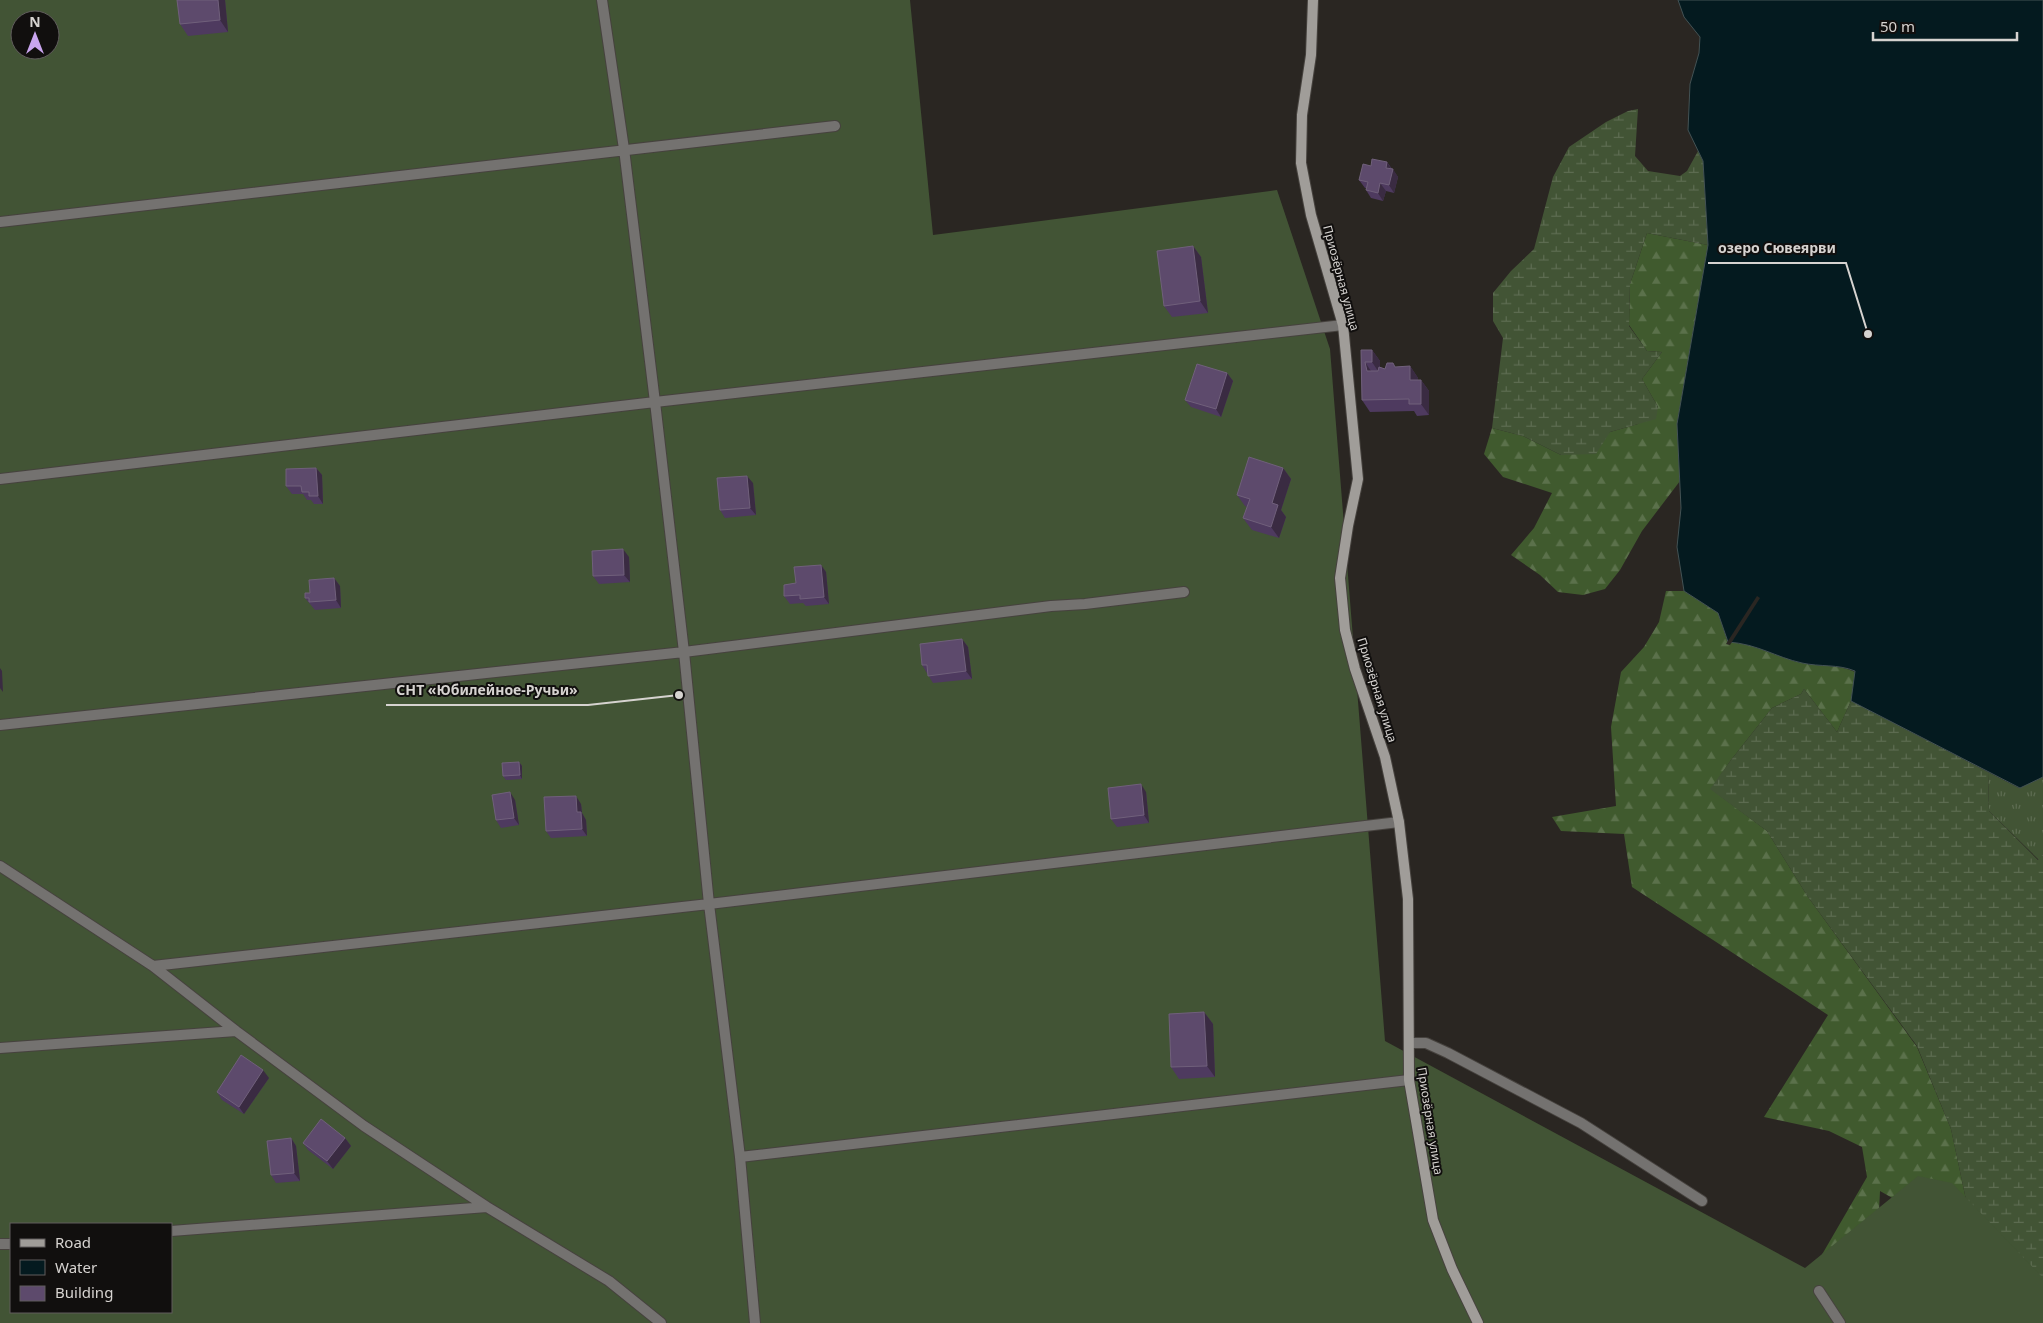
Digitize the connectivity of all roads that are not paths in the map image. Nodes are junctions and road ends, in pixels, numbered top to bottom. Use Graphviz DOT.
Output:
graph roads {
  1 [pos="602,0"];
  2 [pos="1313,0"];
  3 [pos="836,126"];
  4 [pos="624,149"];
  5 [pos="0,222"];
  6 [pos="1343,326"];
  7 [pos="655,402"];
  8 [pos="0,479"];
  9 [pos="1184,592"];
  10 [pos="684,652"];
  11 [pos="0,725"];
  12 [pos="1399,822"];
  13 [pos="0,866"];
  14 [pos="709,904"];
  15 [pos="153,966"];
  16 [pos="236,1031"];
  17 [pos="1409,1043"];
  18 [pos="0,1048"];
  19 [pos="1409,1080"];
  20 [pos="740,1157"];
  21 [pos="1702,1200"];
  22 [pos="487,1207"];
  23 [pos="172,1231"];
  24 [pos="1819,1291"];
  25 [pos="661,1323"];
  26 [pos="755,1323"];
  27 [pos="1478,1323"];
  28 [pos="1840,1323"];
  1 -- 4 [label="street"];
  2 -- 6 [label="street, Приозёрная улица"];
  3 -- 4 [label="street"];
  4 -- 5 [label="street"];
  4 -- 7 [label="street"];
  6 -- 7 [label="street"];
  6 -- 12 [label="street, Приозёрная улица"];
  7 -- 8 [label="street"];
  7 -- 10 [label="street"];
  9 -- 10 [label="street"];
  10 -- 11 [label="street"];
  10 -- 14 [label="street"];
  12 -- 14 [label="street"];
  12 -- 17 [label="street, Приозёрная улица"];
  13 -- 15 [label="street"];
  14 -- 15 [label="street"];
  14 -- 20 [label="street"];
  15 -- 16 [label="street"];
  16 -- 18 [label="street"];
  16 -- 22 [label="street"];
  17 -- 19 [label="street, Приозёрная улица"];
  17 -- 21 [label="street"];
  19 -- 20 [label="street"];
  19 -- 27 [label="street, Приозёрная улица"];
  20 -- 26 [label="street"];
  22 -- 23 [label="street"];
  22 -- 25 [label="street"];
  24 -- 28 [label="street"];
}
